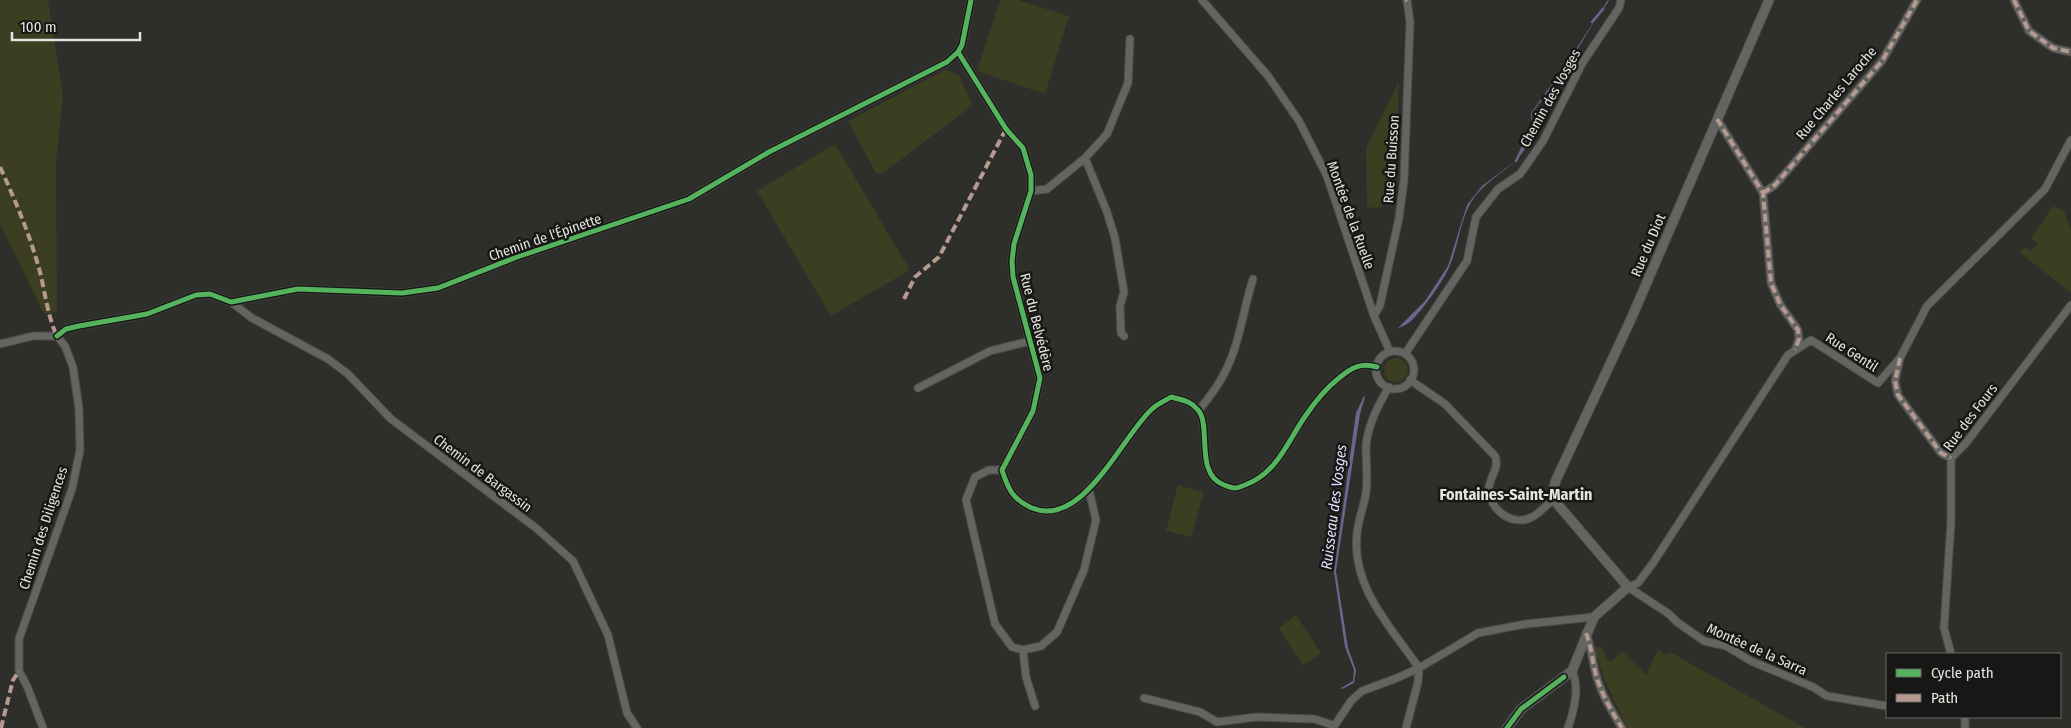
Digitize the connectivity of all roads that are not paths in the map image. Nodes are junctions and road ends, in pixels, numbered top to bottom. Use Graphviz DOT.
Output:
graph roads {
  1 [pos="971,0"];
  2 [pos="1202,0"];
  3 [pos="1407,0"];
  4 [pos="1621,0"];
  5 [pos="1769,0"];
  6 [pos="1917,0"];
  7 [pos="2014,0"];
  8 [pos="1130,39"];
  9 [pos="958,52"];
  10 [pos="2071,52"];
  11 [pos="1717,119"];
  12 [pos="2071,140"];
  13 [pos="1085,158"];
  14 [pos="1031,191"];
  15 [pos="1763,193"];
  16 [pos="1253,279"];
  17 [pos="232,302"];
  18 [pos="2071,305"];
  19 [pos="1374,316"];
  20 [pos="57,336"];
  21 [pos="1124,336"];
  22 [pos="1030,341"];
  23 [pos="0,344"];
  24 [pos="1795,350"];
  25 [pos="1390,352"];
  26 [pos="1405,354"];
  27 [pos="1900,358"];
  28 [pos="1376,368"];
  29 [pos="1410,380"];
  30 [pos="1389,387"];
  31 [pos="918,388"];
  32 [pos="1199,410"];
  33 [pos="1951,458"];
  34 [pos="1002,470"];
  35 [pos="1089,490"];
  36 [pos="1554,500"];
  37 [pos="1628,587"];
  38 [pos="1594,616"];
  39 [pos="1586,633"];
  40 [pos="1023,650"];
  41 [pos="1951,653"];
  42 [pos="1419,668"];
  43 [pos="1572,671"];
  44 [pos="1144,698"];
  45 [pos="1035,706"];
  46 [pos="1886,706"];
  47 [pos="1333,727"];
  48 [pos="42,728"];
  49 [pos="637,728"];
  50 [pos="1406,728"];
  51 [pos="1507,728"];
  52 [pos="1568,728"];
  53 [pos="1622,728"];
  1 -- 9 [label="street"];
  2 -- 19 [label="street, Montée de la Ruelle"];
  3 -- 19 [label="street, Rue du Buisson"];
  4 -- 26 [label="street, Chemin des Vosges"];
  5 -- 11 [label="street, Rue du Diot"];
  6 -- 15 [label="street, Rue Charles Laroche"];
  7 -- 10 [label="street"];
  8 -- 13 [label="street"];
  9 -- 14 [label="street, Rue du Belvédère"];
  9 -- 17 [label="street, Chemin de l'Épinette"];
  11 -- 15 [label="street"];
  11 -- 36 [label="street, Rue du Diot"];
  12 -- 27 [label="street, Rue Gentil"];
  13 -- 14 [label="street"];
  13 -- 21 [label="street"];
  14 -- 22 [label="street, Rue du Belvédère"];
  15 -- 24 [label="street"];
  16 -- 32 [label="street"];
  17 -- 20 [label="street, Chemin de l'Épinette"];
  17 -- 49 [label="street, Chemin de Bargassin"];
  18 -- 33 [label="street, Rue des Fours"];
  19 -- 25 [label="street, Montée de la Ruelle"];
  20 -- 23 [label="street"];
  20 -- 48 [label="street, Chemin des Diligences"];
  22 -- 31 [label="street"];
  22 -- 34 [label="street, Rue du Belvédère"];
  24 -- 27 [label="street, Rue Gentil"];
  24 -- 37 [label="street"];
  25 -- 26 [label="street"];
  25 -- 28 [label="street"];
  26 -- 29 [label="street"];
  27 -- 33 [label="street"];
  28 -- 30 [label="street"];
  28 -- 32 [label="street"];
  29 -- 30 [label="street"];
  29 -- 36 [label="street"];
  30 -- 42 [label="street"];
  32 -- 35 [label="street"];
  33 -- 41 [label="street, Rue des Fours"];
  34 -- 35 [label="street"];
  34 -- 40 [label="street"];
  35 -- 40 [label="street"];
  36 -- 37 [label="street"];
  37 -- 38 [label="street"];
  37 -- 46 [label="street, Montée de la Sarra"];
  38 -- 39 [label="street"];
  38 -- 42 [label="street"];
  39 -- 43 [label="street"];
  39 -- 53 [label="street"];
  40 -- 45 [label="street"];
  42 -- 47 [label="street"];
  42 -- 50 [label="street"];
  43 -- 51 [label="street"];
  43 -- 52 [label="street"];
  44 -- 47 [label="street"];
}
